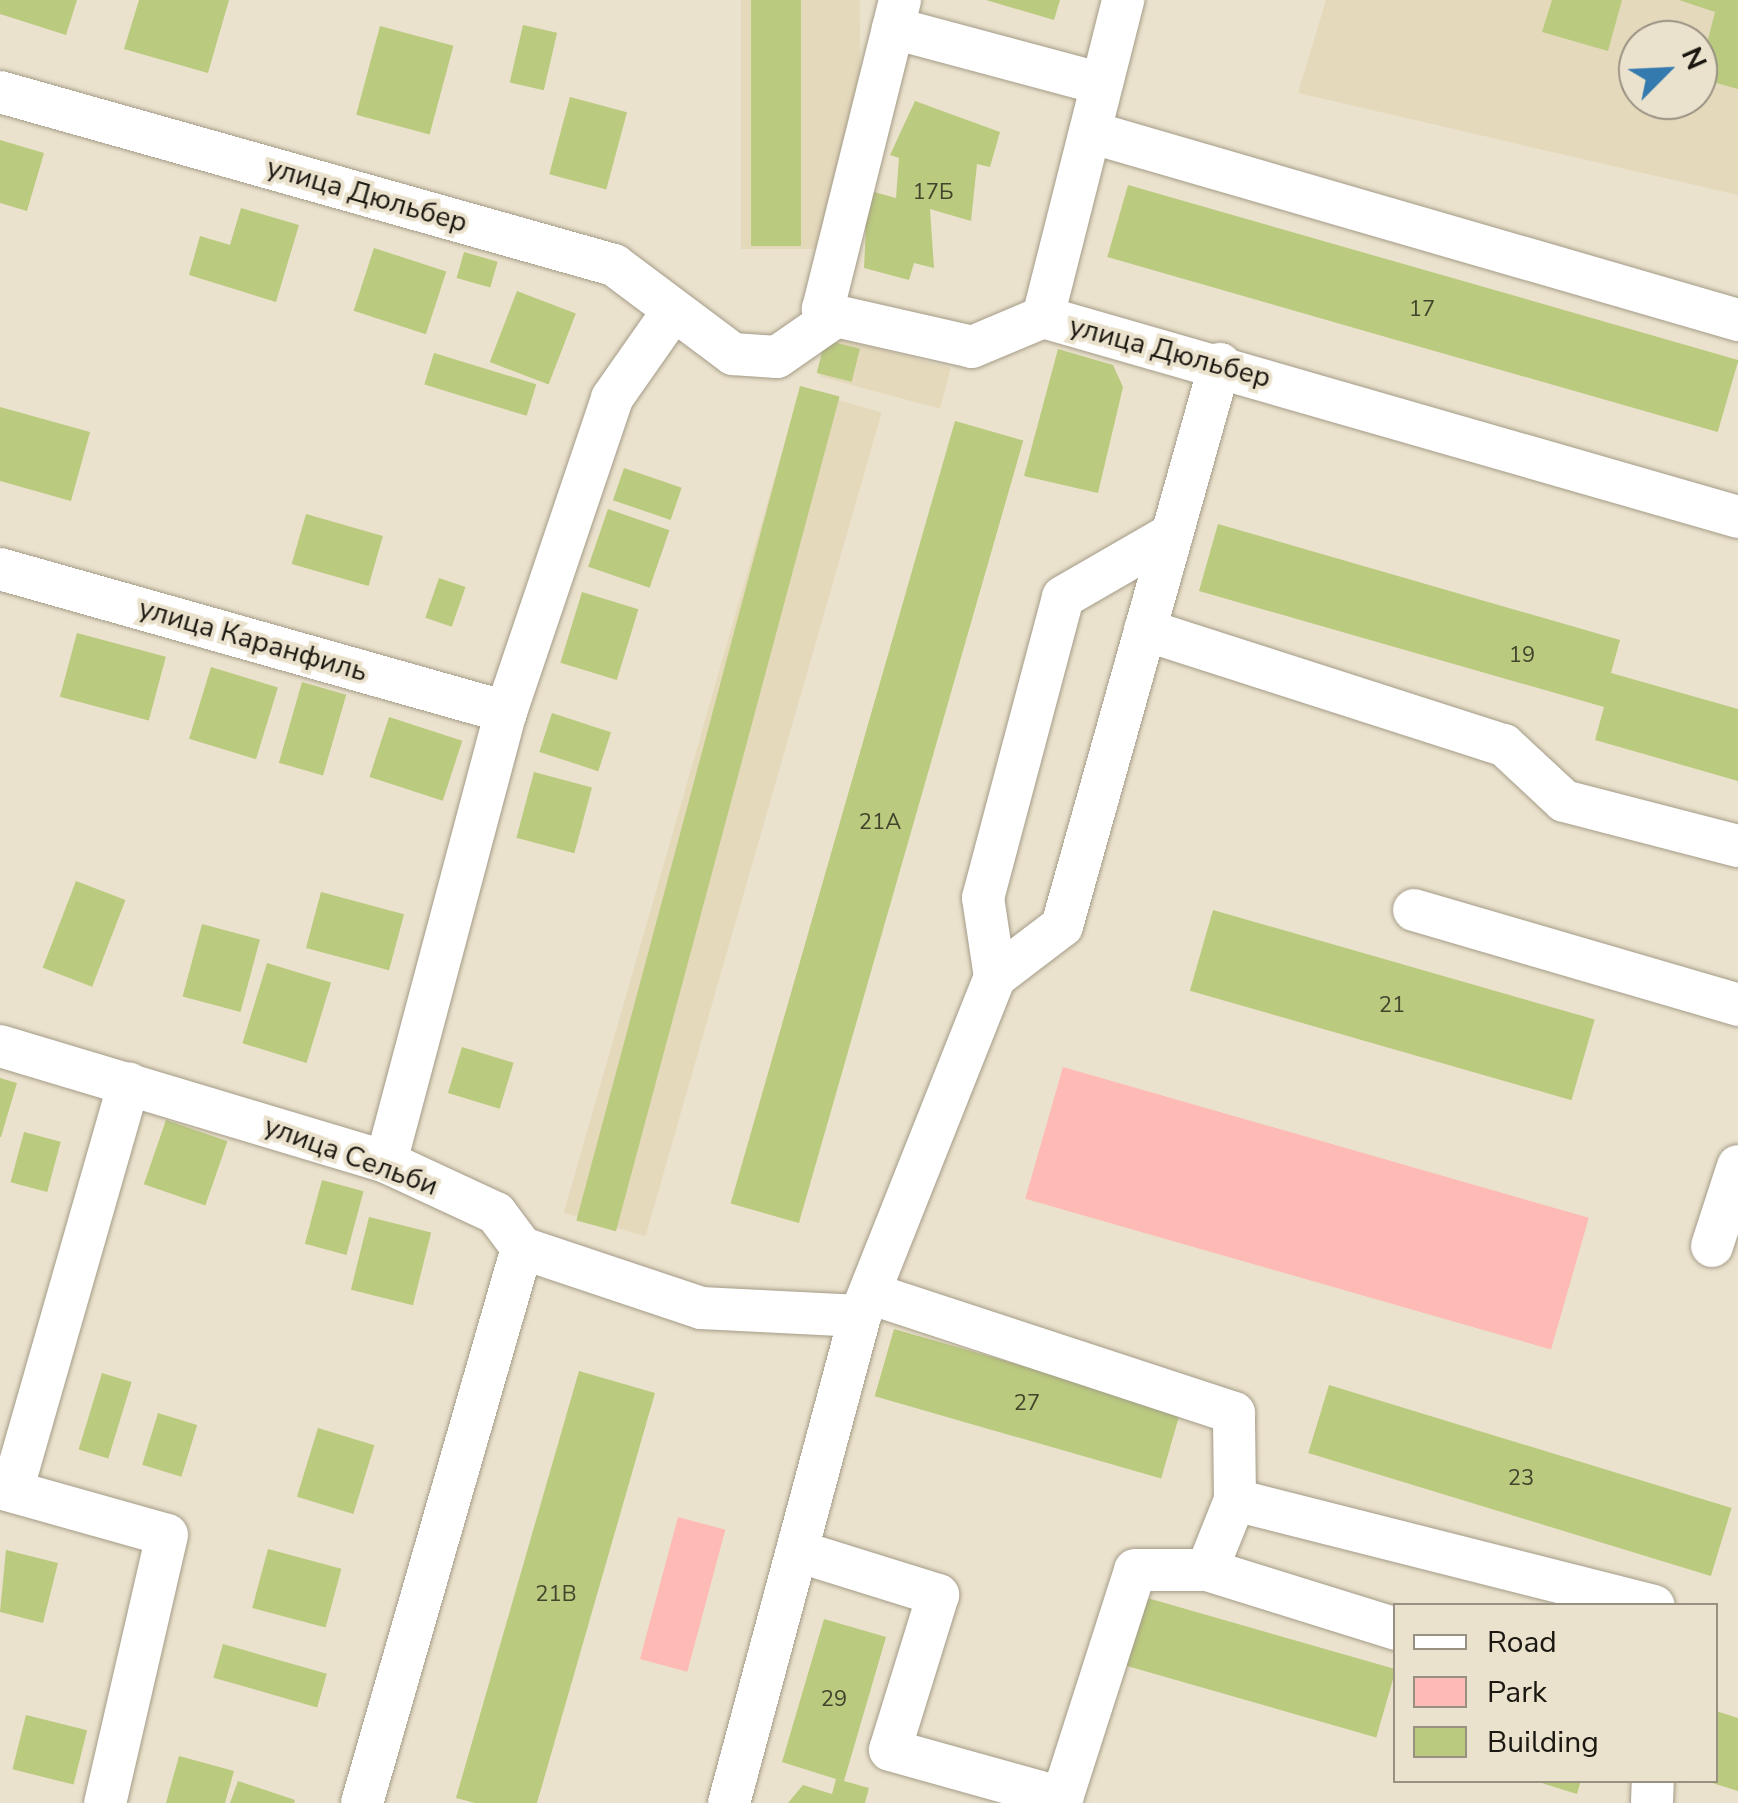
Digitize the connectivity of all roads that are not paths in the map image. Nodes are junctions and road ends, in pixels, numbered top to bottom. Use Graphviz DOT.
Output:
graph roads {
  1 [pos="1124,0"];
  2 [pos="896,14"];
  3 [pos="1102,84"];
  4 [pos="0,92"];
  5 [pos="1090,132"];
  6 [pos="672,310"];
  7 [pos="836,316"];
  8 [pos="1043,317"];
  9 [pos="1738,320"];
  10 [pos="1220,364"];
  11 [pos="1738,517"];
  12 [pos="1172,534"];
  13 [pos="0,568"];
  14 [pos="1145,630"];
  15 [pos="506,712"];
  16 [pos="1738,846"];
  17 [pos="1414,910"];
  18 [pos="995,977"];
  19 [pos="1738,1005"];
  20 [pos="0,1046"];
  21 [pos="129,1083"];
  22 [pos="386,1162"];
  23 [pos="1738,1166"];
  24 [pos="1712,1246"];
  25 [pos="522,1248"];
  26 [pos="866,1305"];
  27 [pos="6,1490"];
  28 [pos="1234,1500"];
  29 [pos="797,1551"];
  30 [pos="1207,1570"];
  31 [pos="1642,1603"];
  32 [pos="1393,1628"];
  33 [pos="105,1803"];
  34 [pos="362,1803"];
  35 [pos="729,1803"];
  1 -- 3 [label="street"];
  2 -- 3 [label="street"];
  2 -- 7 [label="street"];
  3 -- 5 [label="street"];
  4 -- 6 [label="street, улица Дюльбер"];
  5 -- 8 [label="street"];
  5 -- 9 [label="street"];
  6 -- 7 [label="street, улица Дюльбер"];
  6 -- 15 [label="street"];
  7 -- 8 [label="street, улица Дюльбер"];
  8 -- 10 [label="street, улица Дюльбер"];
  10 -- 11 [label="street, улица Дюльбер"];
  10 -- 12 [label="street"];
  12 -- 14 [label="street"];
  12 -- 18 [label="street"];
  13 -- 15 [label="street, улица Каранфиль"];
  14 -- 16 [label="street"];
  14 -- 18 [label="street"];
  15 -- 22 [label="street"];
  17 -- 19 [label="street"];
  18 -- 26 [label="street"];
  20 -- 21 [label="street, улица Сельби"];
  21 -- 22 [label="street, улица Сельби"];
  21 -- 27 [label="street"];
  22 -- 25 [label="street, улица Сельби"];
  23 -- 24 [label="street"];
  25 -- 26 [label="street"];
  25 -- 34 [label="street"];
  26 -- 28 [label="street"];
  26 -- 29 [label="street"];
  27 -- 33 [label="street"];
  28 -- 30 [label="street"];
  28 -- 31 [label="street"];
  29 -- 30 [label="street"];
  29 -- 35 [label="street"];
  30 -- 32 [label="street"];
}
